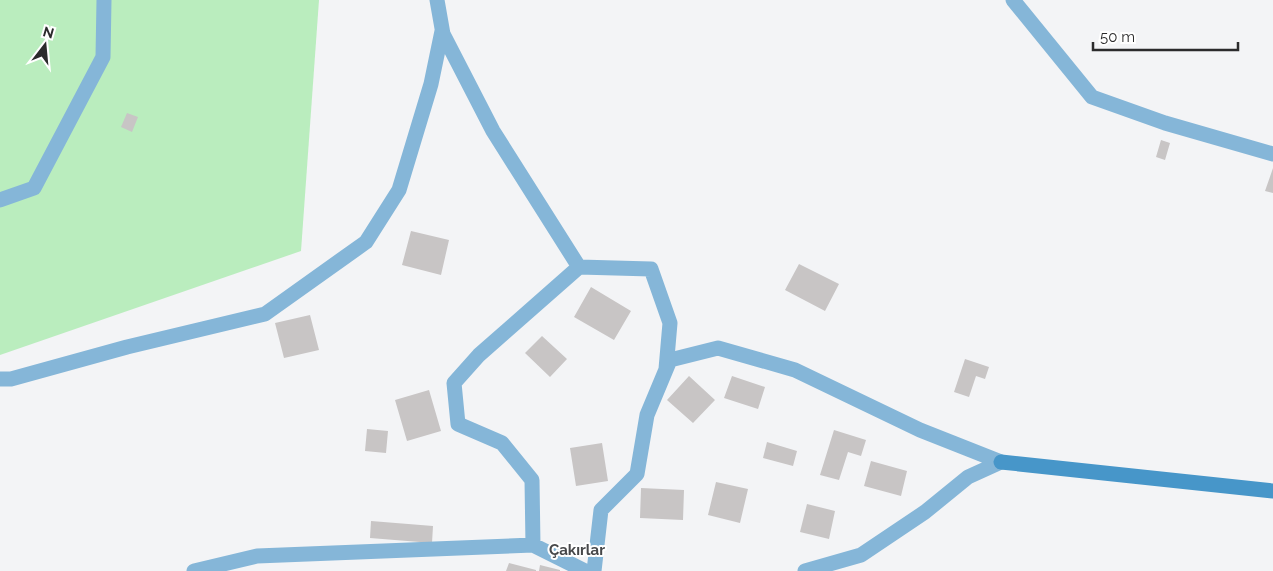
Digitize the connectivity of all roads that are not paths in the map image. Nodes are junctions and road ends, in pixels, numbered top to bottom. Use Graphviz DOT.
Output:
graph roads {
  1 [pos="104,0"];
  2 [pos="437,0"];
  3 [pos="1013,0"];
  4 [pos="442,31"];
  5 [pos="1273,154"];
  6 [pos="0,200"];
  7 [pos="579,267"];
  8 [pos="666,370"];
  9 [pos="0,379"];
  10 [pos="1001,462"];
  11 [pos="1273,491"];
  12 [pos="533,545"];
  13 [pos="194,571"];
  14 [pos="585,571"];
  15 [pos="594,571"];
  16 [pos="805,571"];
  1 -- 6 [label="street"];
  2 -- 4 [label="street"];
  3 -- 5 [label="street"];
  4 -- 7 [label="street"];
  4 -- 9 [label="street"];
  7 -- 8 [label="street"];
  7 -- 12 [label="street"];
  8 -- 10 [label="street"];
  8 -- 15 [label="street"];
  10 -- 11 [label="street"];
  10 -- 16 [label="street"];
  12 -- 13 [label="street"];
  12 -- 14 [label="street"];
}
